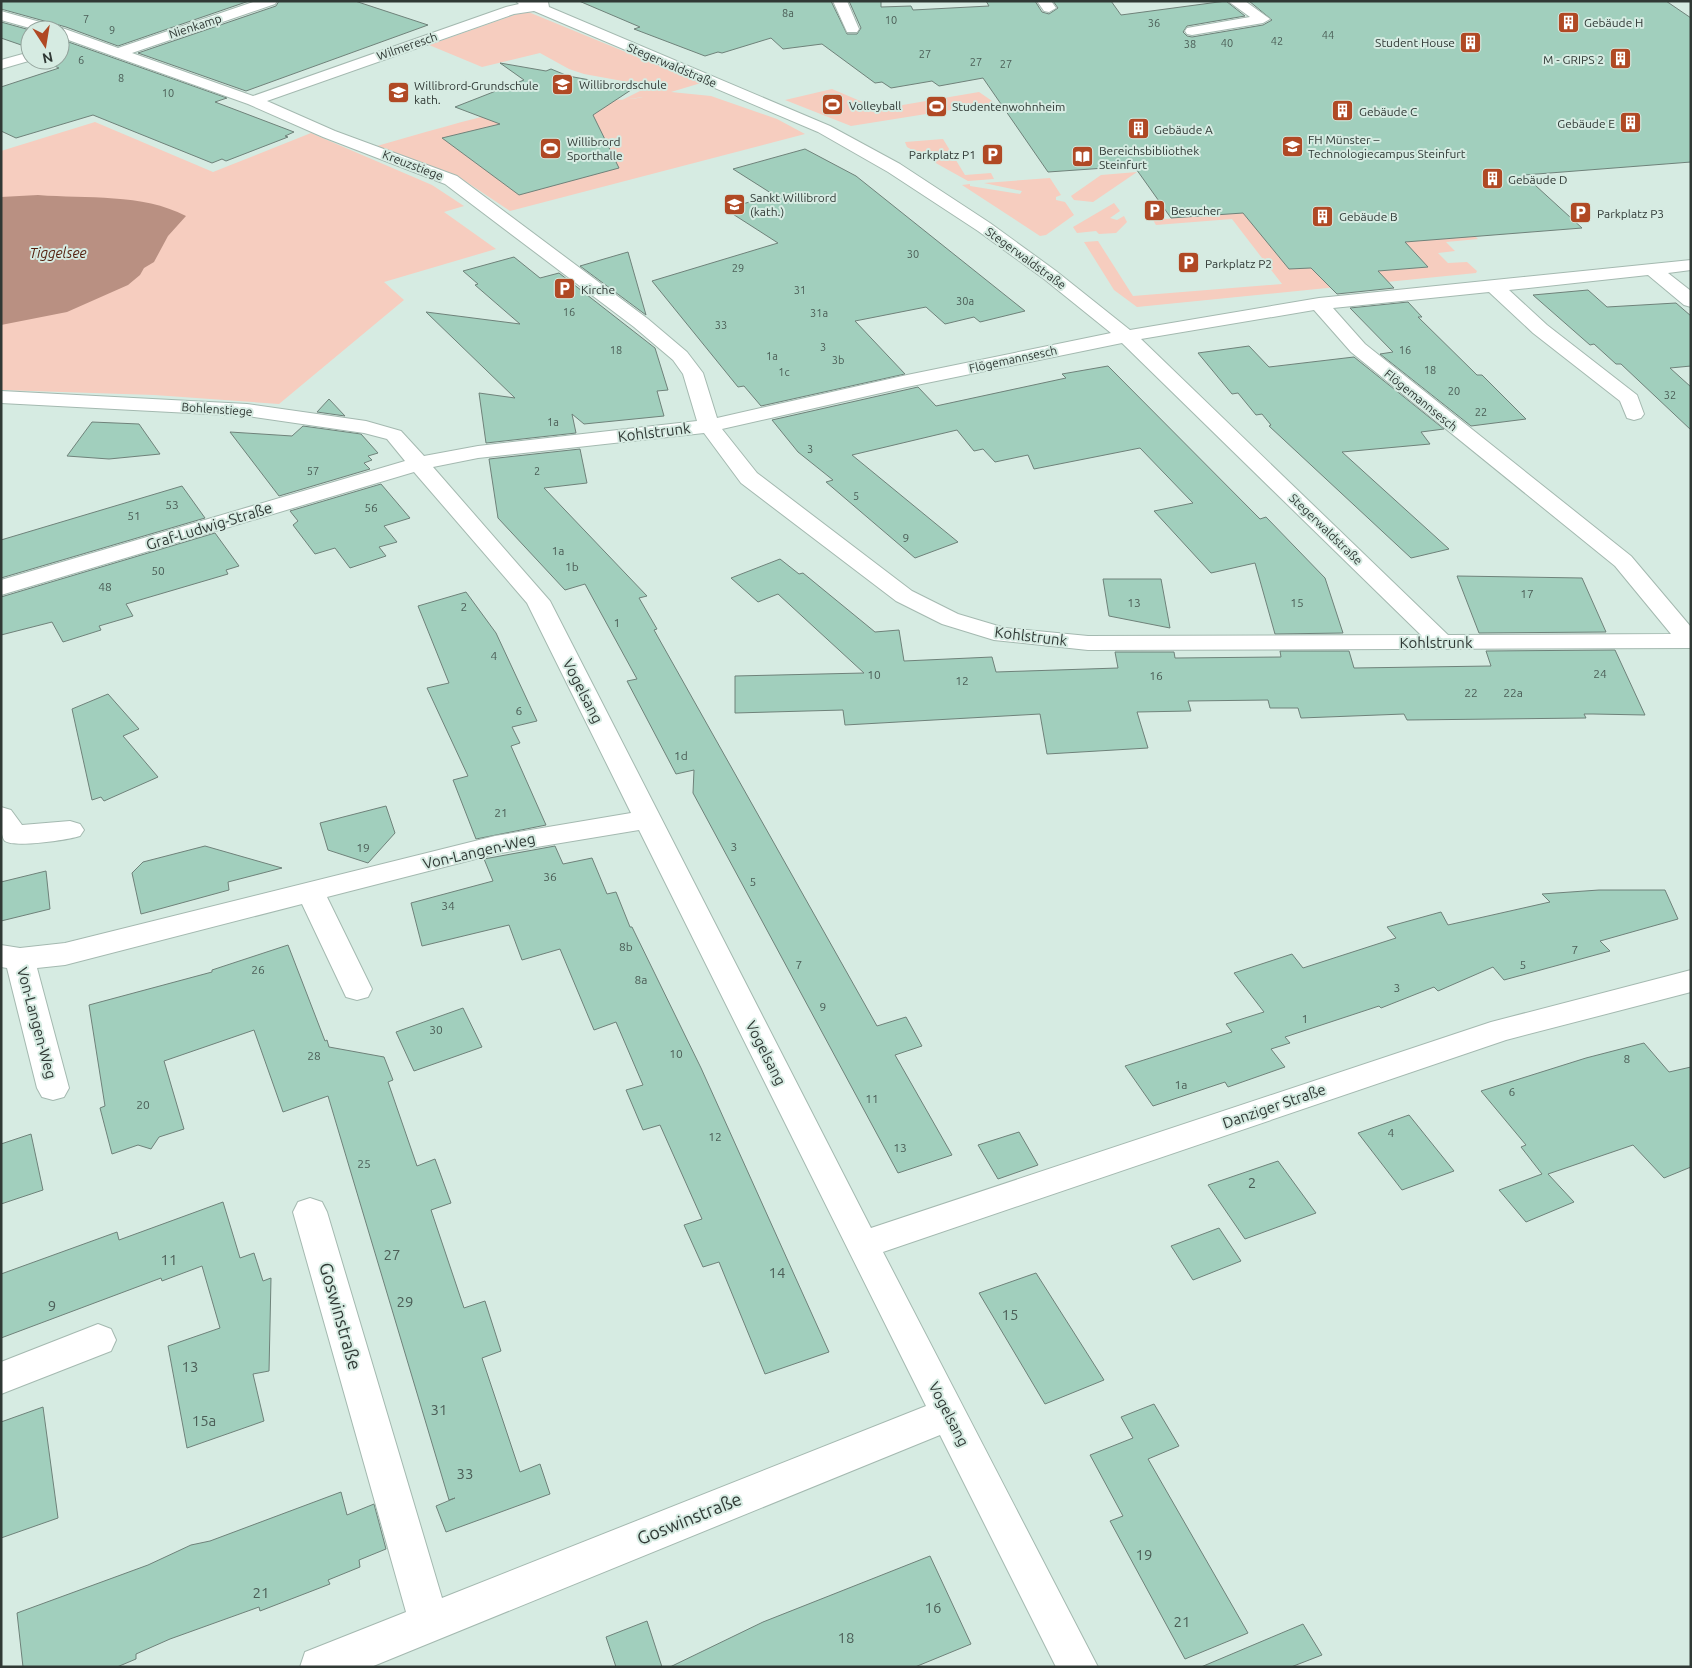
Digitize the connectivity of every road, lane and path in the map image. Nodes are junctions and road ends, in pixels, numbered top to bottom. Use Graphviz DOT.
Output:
graph roads {
  1 [pos="270,1"];
  2 [pos="563,1"];
  3 [pos="840,1"];
  4 [pos="1236,1"];
  5 [pos="529,4"];
  6 [pos="1,14"];
  7 [pos="20,20"];
  8 [pos="852,29"];
  9 [pos="1192,31"];
  10 [pos="70,35"];
  11 [pos="82,38"];
  12 [pos="70,42"];
  13 [pos="119,52"];
  14 [pos="20,59"];
  15 [pos="1,66"];
  16 [pos="253,101"];
  17 [pos="1691,265"];
  18 [pos="1652,269"];
  19 [pos="1493,285"];
  20 [pos="1691,301"];
  21 [pos="1319,304"];
  22 [pos="1126,336"];
  23 [pos="1,397"];
  24 [pos="1634,414"];
  25 [pos="709,426"];
  26 [pos="417,464"];
  27 [pos="1507,469"];
  28 [pos="1,588"];
  29 [pos="1690,641"];
  30 [pos="1442,642"];
  31 [pos="1,816"];
  32 [pos="649,818"];
  33 [pos="70,830"];
  34 [pos="312,893"];
  35 [pos="11,957"];
  36 [pos="1691,981"];
  37 [pos="357,989"];
  38 [pos="54,1088"];
  39 [pos="310,1212"];
  40 [pos="862,1245"];
  41 [pos="98,1340"];
  42 [pos="1,1378"];
  43 [pos="949,1414"];
  44 [pos="430,1623"];
  45 [pos="320,1667"];
  46 [pos="1078,1667"];
  1 -- 13 [label="street, Nienkamp"];
  2 -- 5 [label="street, Wilmeresch"];
  3 -- 8 [label="street"];
  4 -- 9 [label="street"];
  5 -- 16 [label="street, Wilmeresch"];
  5 -- 22 [label="street, Stegerwaldstraße"];
  6 -- 7 [label="street"];
  10 -- 11 [label="street, Kreuzstiege"];
  11 -- 12 [label="street"];
  11 -- 13 [label="street, Kreuzstiege"];
  13 -- 16 [label="street, Kreuzstiege"];
  14 -- 15 [label="street"];
  16 -- 25 [label="street, Kreuzstiege"];
  17 -- 18 [label="street, Flögemannsesch"];
  18 -- 19 [label="street, Flögemannsesch"];
  18 -- 20 [label="street"];
  19 -- 21 [label="street, Flögemannsesch"];
  19 -- 24 [label="street"];
  21 -- 22 [label="street, Flögemannsesch"];
  21 -- 27 [label="street, Flögemannsesch"];
  22 -- 25 [label="street, Flögemannsesch"];
  22 -- 30 [label="street, Stegerwaldstraße"];
  23 -- 26 [label="street, Bohlenstiege"];
  25 -- 26 [label="street, Kohlstrunk"];
  25 -- 30 [label="street, Kohlstrunk"];
  26 -- 28 [label="street, Graf-Ludwig-Straße"];
  26 -- 32 [label="street, Vogelsang"];
  27 -- 29 [label="street, Kohlstrunk"];
  29 -- 30 [label="street, Kohlstrunk"];
  31 -- 33 [label="street"];
  32 -- 34 [label="street, Von-Langen-Weg"];
  32 -- 40 [label="street, Vogelsang"];
  34 -- 35 [label="street, Von-Langen-Weg"];
  34 -- 37 [label="street"];
  35 -- 38 [label="street, Von-Langen-Weg"];
  36 -- 40 [label="street, Danziger Straße"];
  39 -- 44 [label="street, Goswinstraße"];
  40 -- 43 [label="street, Vogelsang"];
  41 -- 42 [label="street"];
  43 -- 44 [label="street, Goswinstraße"];
  43 -- 46 [label="street, Vogelsang"];
  44 -- 45 [label="street, Goswinstraße"];
}
